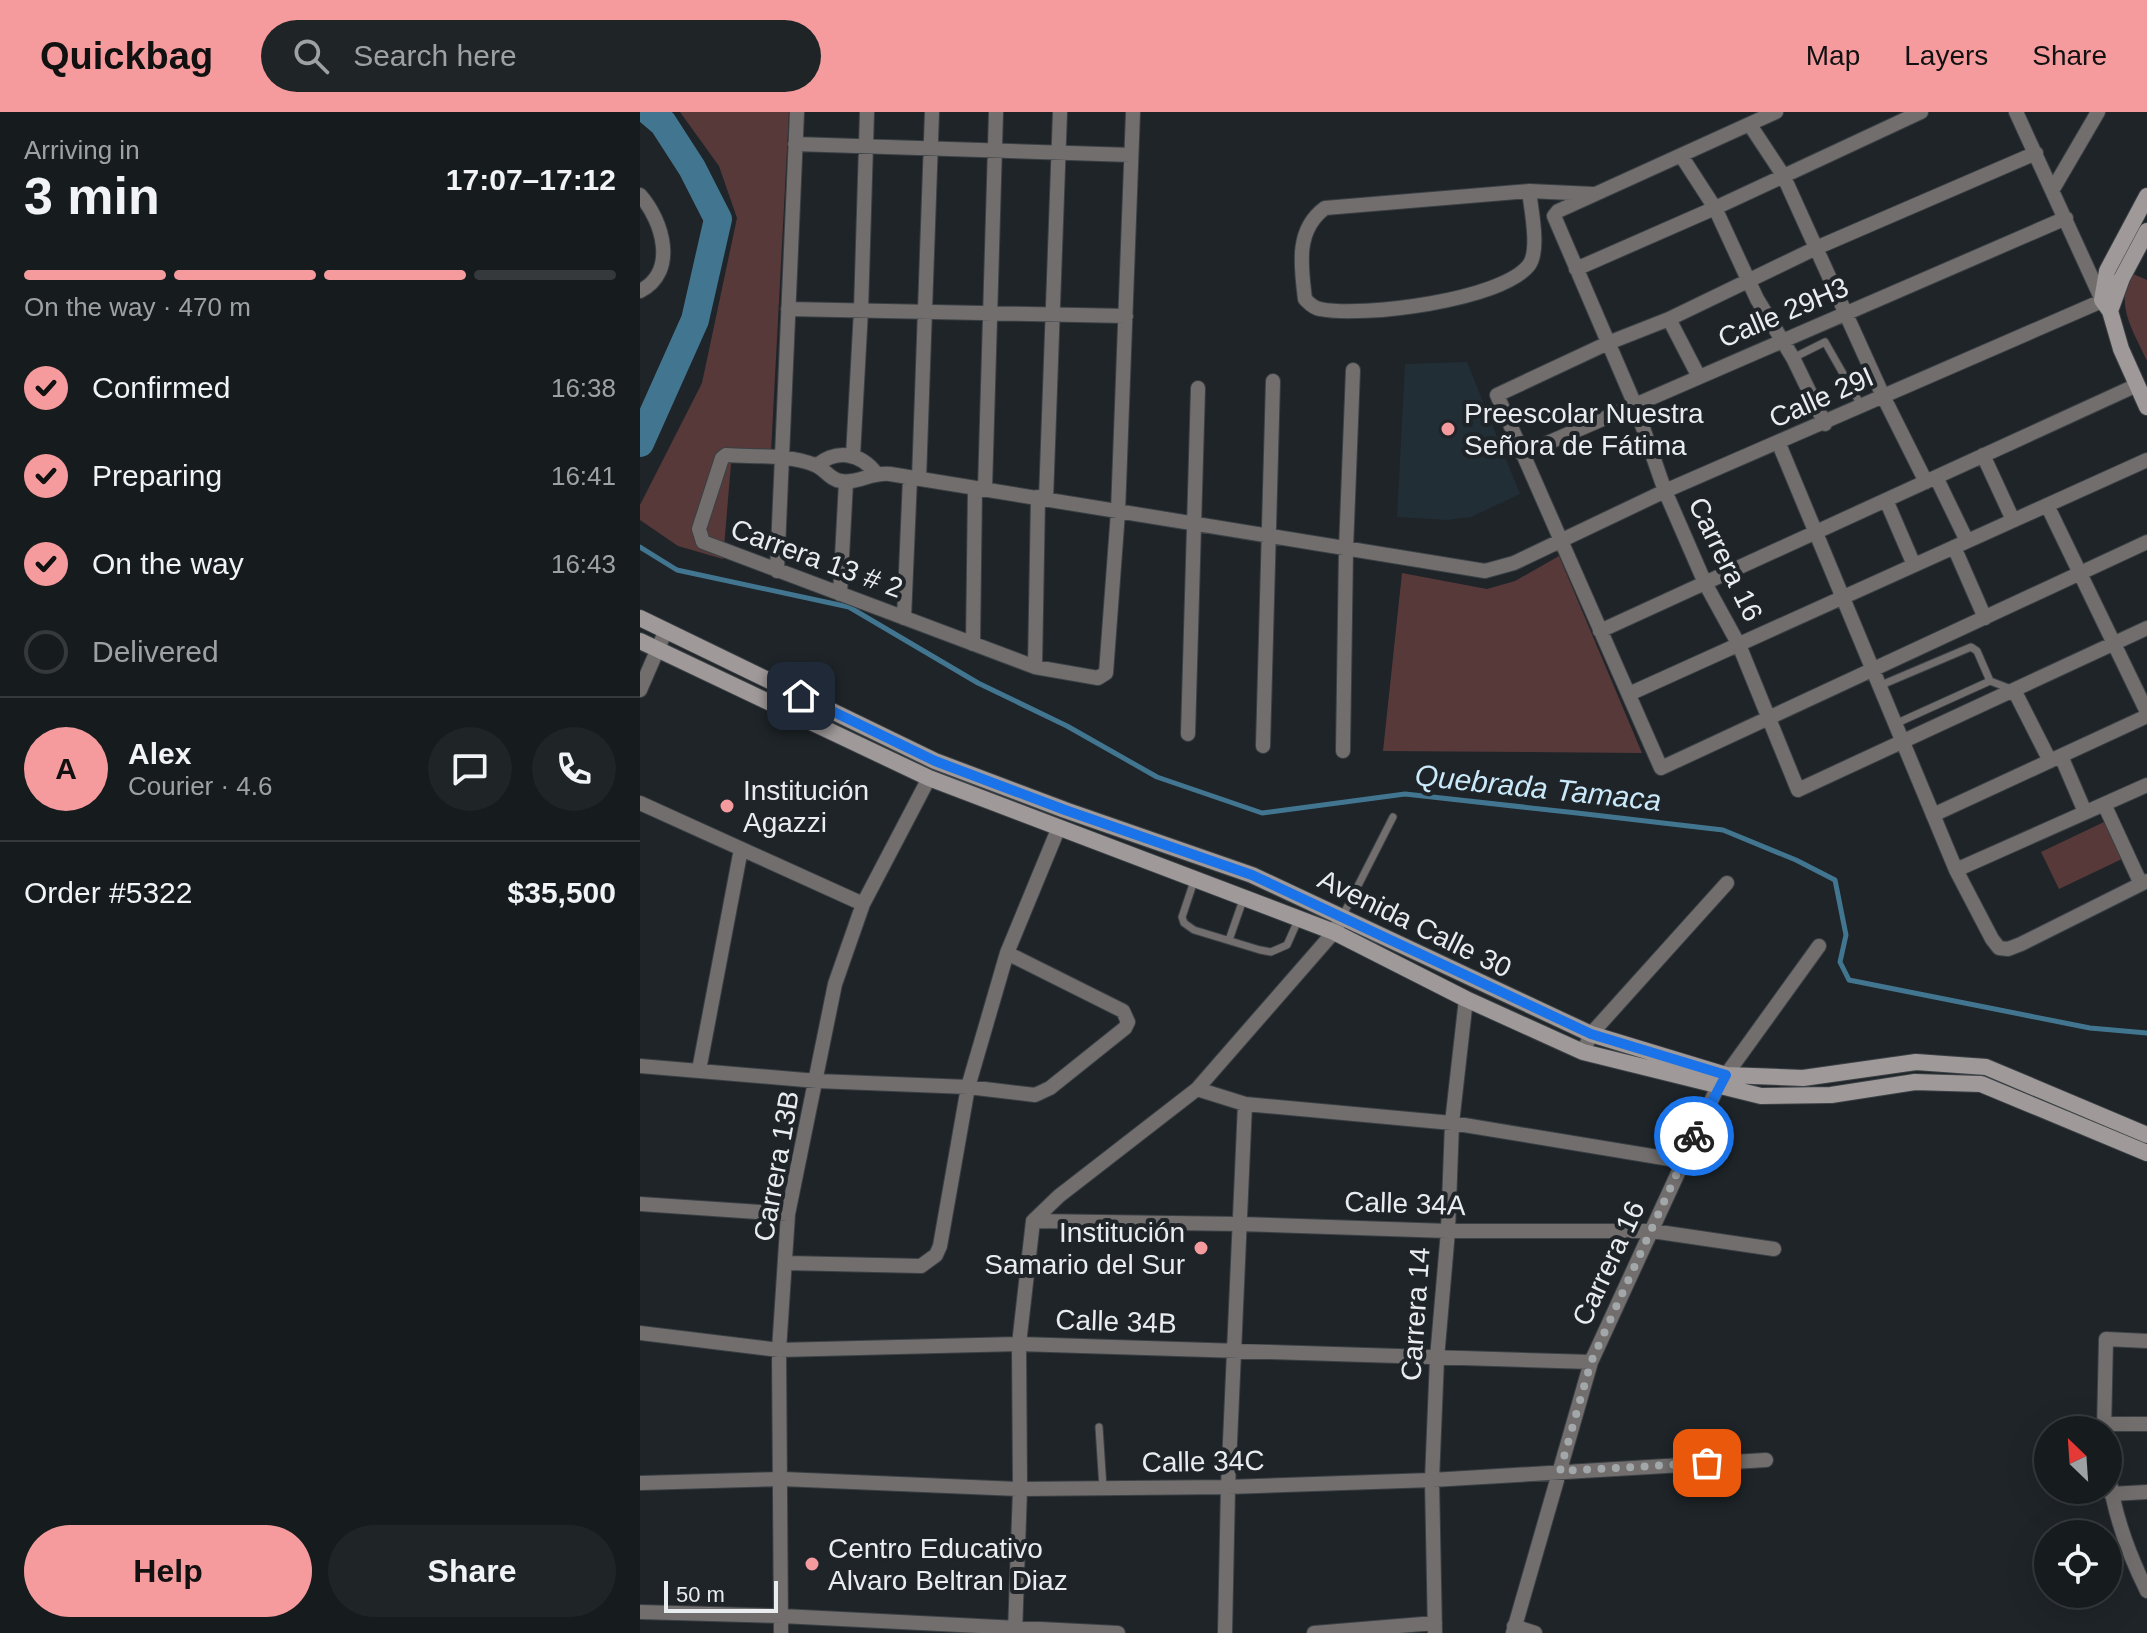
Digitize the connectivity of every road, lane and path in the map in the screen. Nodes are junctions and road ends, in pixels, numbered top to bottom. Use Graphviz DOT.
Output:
graph roads {
  1 [pos="797,112"];
  2 [pos="867,112"];
  3 [pos="932,112"];
  4 [pos="996,112"];
  5 [pos="1060,112"];
  6 [pos="1133,112"];
  7 [pos="1776,112"];
  8 [pos="1921,112"];
  9 [pos="2016,112"];
  10 [pos="2098,112"];
  11 [pos="1750,125"];
  12 [pos="795,144"];
  13 [pos="867,147"];
  14 [pos="931,148"];
  15 [pos="995,150"];
  16 [pos="1058,152"];
  17 [pos="2036,153"];
  18 [pos="1131,155"];
  19 [pos="1682,157"];
  20 [pos="1783,175"];
  21 [pos="2053,189"];
  22 [pos="1529,191"];
  23 [pos="1596,194"];
  24 [pos="2147,196"];
  25 [pos="643,203"];
  26 [pos="1715,208"];
  27 [pos="2066,218"];
  28 [pos="2147,231"];
  29 [pos="1816,248"];
  30 [pos="1576,269"];
  31 [pos="1749,281"];
  32 [pos="647,288"];
  33 [pos="2109,302"];
  34 [pos="788,309"];
  35 [pos="861,310"];
  36 [pos="925,312"];
  37 [pos="990,313"];
  38 [pos="1847,313"];
  39 [pos="1053,314"];
  40 [pos="1126,316"];
  41 [pos="1669,319"];
  42 [pos="1781,342"];
  43 [pos="1608,343"];
  44 [pos="1793,358"];
  45 [pos="1353,370"];
  46 [pos="1699,377"];
  47 [pos="1273,381"];
  48 [pos="2137,385"];
  49 [pos="1198,388"];
  50 [pos="1884,398"];
  51 [pos="1635,405"];
  52 [pos="1862,407"];
  53 [pos="2147,407"];
  54 [pos="1825,424"];
  55 [pos="1779,444"];
  56 [pos="1522,454"];
  57 [pos="1983,455"];
  58 [pos="853,456"];
  59 [pos="782,458"];
  60 [pos="2147,460"];
  61 [pos="817,465"];
  62 [pos="876,473"];
  63 [pos="915,478"];
  64 [pos="1931,480"];
  65 [pos="846,482"];
  66 [pos="980,488"];
  67 [pos="1665,491"];
  68 [pos="1042,498"];
  69 [pos="1886,500"];
  70 [pos="2047,505"];
  71 [pos="1118,512"];
  72 [pos="2013,520"];
  73 [pos="1196,525"];
  74 [pos="1816,532"];
  75 [pos="1270,537"];
  76 [pos="1561,541"];
  77 [pos="2147,542"];
  78 [pos="1960,544"];
  79 [pos="1346,549"];
  80 [pos="1914,565"];
  81 [pos="777,571"];
  82 [pos="2081,573"];
  83 [pos="1705,583"];
  84 [pos="840,594"];
  85 [pos="1843,597"];
  86 [pos="640,618"];
  87 [pos="904,618"];
  88 [pos="1985,618"];
  89 [pos="2147,628"];
  90 [pos="666,630"];
  91 [pos="1600,631"];
  92 [pos="640,641"];
  93 [pos="2114,643"];
  94 [pos="973,644"];
  95 [pos="1739,645"];
  96 [pos="657,649"];
  97 [pos="1035,667"];
  98 [pos="1873,670"];
  99 [pos="1990,681"];
  100 [pos="1879,686"];
  101 [pos="640,690"];
  102 [pos="2014,690"];
  103 [pos="1629,694"];
  104 [pos="2147,714"];
  105 [pos="1769,718"];
  106 [pos="1895,724"];
  107 [pos="1188,734"];
  108 [pos="1903,742"];
  109 [pos="1263,746"];
  110 [pos="1343,751"];
  111 [pos="2056,759"];
  112 [pos="929,778"];
  113 [pos="2147,785"];
  114 [pos="640,803"];
  115 [pos="2104,804"];
  116 [pos="2085,812"];
  117 [pos="1933,815"];
  118 [pos="1393,817"];
  119 [pos="1059,827"];
  120 [pos="741,849"];
  121 [pos="1956,870"];
  122 [pos="1195,879"];
  123 [pos="2144,882"];
  124 [pos="1727,883"];
  125 [pos="1244,897"];
  126 [pos="863,904"];
  127 [pos="1299,918"];
  128 [pos="1338,926"];
  129 [pos="1229,940"];
  130 [pos="1819,946"];
  131 [pos="1007,953"];
  132 [pos="1466,999"];
  133 [pos="1591,1034"];
  134 [pos="1583,1052"];
  135 [pos="640,1066"];
  136 [pos="699,1070"];
  137 [pos="817,1081"];
  138 [pos="1722,1081"];
  139 [pos="968,1087"];
  140 [pos="1197,1089"];
  141 [pos="1245,1104"];
  142 [pos="1452,1123"];
  143 [pos="2147,1135"];
  144 [pos="2147,1153"];
  145 [pos="1682,1161"];
  146 [pos="640,1204"];
  147 [pos="788,1214"];
  148 [pos="1033,1221"];
  149 [pos="1239,1224"];
  150 [pos="1448,1231"];
  151 [pos="1652,1231"];
  152 [pos="1774,1249"];
  153 [pos="786,1263"];
  154 [pos="640,1333"];
  155 [pos="2147,1341"];
  156 [pos="1019,1344"];
  157 [pos="779,1350"];
  158 [pos="1234,1350"];
  159 [pos="1437,1358"];
  160 [pos="1591,1362"];
  161 [pos="2103,1416"];
  162 [pos="2147,1424"];
  163 [pos="2122,1426"];
  164 [pos="1099,1427"];
  165 [pos="1766,1460"];
  166 [pos="1560,1471"];
  167 [pos="782,1479"];
  168 [pos="1432,1480"];
  169 [pos="640,1483"];
  170 [pos="1228,1487"];
  171 [pos="1103,1488"];
  172 [pos="1020,1489"];
  173 [pos="2147,1492"];
  174 [pos="2122,1493"];
  175 [pos="2115,1504"];
  176 [pos="2140,1564"];
  177 [pos="2147,1591"];
  178 [pos="640,1612"];
  179 [pos="782,1616"];
  180 [pos="1435,1628"];
  181 [pos="1513,1629"];
  182 [pos="1015,1630"];
  183 [pos="781,1633"];
  184 [pos="1118,1633"];
  185 [pos="1225,1633"];
  186 [pos="1314,1633"];
  187 [pos="1535,1633"];
  1 -- 12 [label="street"];
  2 -- 13 [label="street"];
  3 -- 14 [label="street"];
  4 -- 15 [label="street"];
  5 -- 16 [label="street"];
  6 -- 18 [label="street"];
  7 -- 11 [label="street"];
  8 -- 20 [label="street"];
  9 -- 17 [label="street"];
  10 -- 21 [label="street"];
  11 -- 19 [label="street"];
  11 -- 20 [label="street"];
  12 -- 13 [label="street"];
  12 -- 34 [label="street"];
  13 -- 14 [label="street"];
  13 -- 35 [label="street"];
  14 -- 15 [label="street"];
  14 -- 36 [label="street"];
  15 -- 16 [label="street"];
  15 -- 37 [label="street"];
  16 -- 18 [label="street"];
  16 -- 39 [label="street"];
  17 -- 21 [label="street"];
  17 -- 29 [label="street"];
  18 -- 40 [label="street"];
  19 -- 23 [label="street"];
  19 -- 26 [label="street"];
  20 -- 26 [label="street"];
  20 -- 29 [label="street"];
  21 -- 27 [label="street"];
  22 -- 22 [label="street"];
  22 -- 23 [label="street"];
  23 -- 30 [label="street, Carrera 16"];
  24 -- 33 [label="main road"];
  25 -- 32 [label="street"];
  26 -- 30 [label="street"];
  26 -- 31 [label="street"];
  27 -- 33 [label="street"];
  27 -- 38 [label="street, Calle 29H3"];
  28 -- 33 [label="main road"];
  29 -- 31 [label="street"];
  29 -- 38 [label="street"];
  30 -- 43 [label="street, Carrera 16"];
  31 -- 41 [label="street"];
  31 -- 42 [label="street"];
  33 -- 48 [label="main road"];
  33 -- 50 [label="street, Calle 29I"];
  34 -- 35 [label="street"];
  34 -- 59 [label="street"];
  35 -- 36 [label="street"];
  35 -- 58 [label="street"];
  36 -- 37 [label="street"];
  36 -- 63 [label="street"];
  37 -- 39 [label="street"];
  37 -- 66 [label="street"];
  38 -- 42 [label="street, Calle 29H3"];
  38 -- 50 [label="street"];
  39 -- 40 [label="street"];
  39 -- 68 [label="street"];
  40 -- 71 [label="street"];
  41 -- 43 [label="street"];
  41 -- 46 [label="street"];
  42 -- 44 [label="street"];
  42 -- 46 [label="street, Calle 29H3"];
  43 -- 51 [label="street, Carrera 16"];
  43 -- 56 [label="street"];
  44 -- 52 [label="lane"];
  44 -- 54 [label="street"];
  45 -- 79 [label="street"];
  46 -- 51 [label="street, Calle 29H3"];
  47 -- 75 [label="street"];
  48 -- 53 [label="main road"];
  48 -- 57 [label="street"];
  49 -- 73 [label="street"];
  50 -- 52 [label="street, Calle 29I"];
  50 -- 64 [label="street"];
  51 -- 56 [label="street, Calle 29H3"];
  51 -- 67 [label="street, Carrera 16"];
  52 -- 54 [label="street, Calle 29I"];
  54 -- 55 [label="street, Calle 29I"];
  55 -- 67 [label="street, Calle 29I"];
  55 -- 74 [label="street"];
  56 -- 76 [label="street"];
  57 -- 64 [label="street"];
  57 -- 72 [label="street"];
  58 -- 61 [label="street"];
  58 -- 62 [label="street"];
  59 -- 61 [label="street, Carrera 13 # 2"];
  59 -- 81 [label="street"];
  59 -- 81 [label="street, Carrera 13 # 2"];
  60 -- 70 [label="street"];
  61 -- 65 [label="street, Carrera 13 # 2"];
  62 -- 63 [label="street"];
  62 -- 65 [label="street"];
  63 -- 66 [label="street"];
  63 -- 87 [label="street"];
  64 -- 69 [label="street"];
  64 -- 78 [label="street"];
  65 -- 84 [label="street"];
  66 -- 68 [label="street"];
  66 -- 94 [label="street"];
  67 -- 76 [label="street, Calle 29I"];
  67 -- 83 [label="street, Carrera 16"];
  68 -- 71 [label="street"];
  68 -- 97 [label="street"];
  69 -- 74 [label="street"];
  69 -- 80 [label="street"];
  70 -- 72 [label="street"];
  70 -- 82 [label="street"];
  71 -- 73 [label="street, Calle 29I"];
  71 -- 97 [label="street, Carrera 13 # 2"];
  72 -- 78 [label="street"];
  73 -- 75 [label="street, Calle 29I"];
  73 -- 107 [label="street"];
  74 -- 83 [label="street"];
  74 -- 85 [label="street"];
  75 -- 79 [label="street, Calle 29I"];
  75 -- 109 [label="street"];
  76 -- 79 [label="street, Calle 29I"];
  76 -- 91 [label="street"];
  77 -- 82 [label="street"];
  78 -- 80 [label="street"];
  78 -- 88 [label="street"];
  79 -- 110 [label="street"];
  80 -- 85 [label="street"];
  81 -- 84 [label="street, Carrera 13 # 2"];
  82 -- 88 [label="street"];
  82 -- 93 [label="street"];
  83 -- 91 [label="street"];
  83 -- 95 [label="street, Carrera 16"];
  84 -- 87 [label="street, Carrera 13 # 2"];
  85 -- 95 [label="street"];
  85 -- 98 [label="street"];
  86 -- 90 [label="main road, Avenida Calle 30"];
  87 -- 94 [label="street, Carrera 13 # 2"];
  88 -- 98 [label="street"];
  89 -- 93 [label="street"];
  90 -- 96 [label="street"];
  90 -- 128 [label="main road, Avenida Calle 30"];
  91 -- 103 [label="street"];
  92 -- 96 [label="main road, Avenida Calle 30"];
  93 -- 102 [label="street"];
  93 -- 104 [label="street"];
  94 -- 97 [label="street, Carrera 13 # 2"];
  95 -- 103 [label="street"];
  95 -- 105 [label="street, Carrera 16"];
  96 -- 101 [label="street"];
  96 -- 112 [label="main road, Avenida Calle 30"];
  98 -- 100 [label="street"];
  98 -- 105 [label="street"];
  99 -- 100 [label="lane"];
  99 -- 102 [label="lane"];
  99 -- 106 [label="lane"];
  100 -- 106 [label="street"];
  102 -- 108 [label="street"];
  102 -- 111 [label="street"];
  103 -- 105 [label="street"];
  104 -- 111 [label="street"];
  105 -- 108 [label="street, Carrera 16"];
  106 -- 108 [label="street"];
  108 -- 117 [label="street"];
  111 -- 116 [label="street"];
  111 -- 117 [label="street"];
  112 -- 119 [label="main road, Avenida Calle 30"];
  112 -- 126 [label="street, Carrera 13B"];
  113 -- 115 [label="street"];
  114 -- 120 [label="street"];
  115 -- 116 [label="street"];
  115 -- 123 [label="street"];
  116 -- 121 [label="street"];
  117 -- 121 [label="street"];
  118 -- 128 [label="lane"];
  119 -- 122 [label="main road, Avenida Calle 30"];
  119 -- 131 [label="street"];
  120 -- 126 [label="street"];
  120 -- 136 [label="street"];
  121 -- 123 [label="street"];
  122 -- 125 [label="main road, Avenida Calle 30"];
  122 -- 129 [label="lane"];
  124 -- 133 [label="street"];
  125 -- 127 [label="main road, Avenida Calle 30"];
  125 -- 129 [label="lane"];
  126 -- 137 [label="street, Carrera 13B"];
  127 -- 128 [label="main road, Avenida Calle 30"];
  127 -- 129 [label="lane"];
  128 -- 132 [label="main road, Avenida Calle 30"];
  128 -- 133 [label="main road, Avenida Calle 30"];
  128 -- 140 [label="street"];
  130 -- 138 [label="street, Carrera 16"];
  131 -- 139 [label="street"];
  131 -- 139 [label="street"];
  132 -- 134 [label="main road, Avenida Calle 30"];
  132 -- 142 [label="street, Carrera 14"];
  133 -- 134 [label="street"];
  133 -- 138 [label="main road, Avenida Calle 30"];
  134 -- 138 [label="main road, Avenida Calle 30"];
  135 -- 136 [label="street"];
  136 -- 137 [label="street"];
  137 -- 139 [label="street"];
  137 -- 147 [label="street, Carrera 13B"];
  138 -- 143 [label="main road, Avenida Calle 30"];
  138 -- 144 [label="main road, Avenida Calle 30"];
  138 -- 145 [label="street, Carrera 16"];
  139 -- 153 [label="street"];
  140 -- 141 [label="street"];
  140 -- 148 [label="street"];
  141 -- 142 [label="street"];
  141 -- 149 [label="street"];
  142 -- 145 [label="street"];
  142 -- 150 [label="street, Carrera 14"];
  145 -- 151 [label="street, Carrera 16"];
  146 -- 147 [label="street"];
  147 -- 153 [label="street, Carrera 13B"];
  148 -- 149 [label="street, Calle 34A"];
  148 -- 156 [label="street"];
  149 -- 150 [label="street, Calle 34A"];
  149 -- 158 [label="street"];
  150 -- 151 [label="street, Calle 34A"];
  150 -- 159 [label="street, Carrera 14"];
  151 -- 152 [label="street, Calle 34A"];
  151 -- 160 [label="street, Carrera 16"];
  153 -- 157 [label="street, Carrera 13B"];
  154 -- 157 [label="street, Calle 34B"];
  155 -- 161 [label="street"];
  156 -- 157 [label="street, Calle 34B"];
  156 -- 158 [label="street, Calle 34B"];
  156 -- 172 [label="street"];
  157 -- 167 [label="street, Carrera 13B"];
  158 -- 159 [label="street, Calle 34B"];
  158 -- 170 [label="street"];
  159 -- 160 [label="street, Calle 34B"];
  159 -- 168 [label="street, Carrera 14"];
  160 -- 166 [label="street, Carrera 16"];
  162 -- 163 [label="street"];
  164 -- 171 [label="lane"];
  165 -- 166 [label="street, Calle 34C"];
  166 -- 168 [label="street, Calle 34C"];
  166 -- 181 [label="street, Carrera 16"];
  167 -- 169 [label="street, Calle 34C"];
  167 -- 172 [label="street, Calle 34C"];
  167 -- 179 [label="street, Carrera 13B"];
  168 -- 170 [label="street, Calle 34C"];
  168 -- 180 [label="street, Carrera 14"];
  170 -- 171 [label="street, Calle 34C"];
  170 -- 185 [label="street"];
  171 -- 172 [label="street, Calle 34C"];
  172 -- 182 [label="street"];
  173 -- 174 [label="street"];
  175 -- 176 [label="street"];
  176 -- 177 [label="street"];
  178 -- 179 [label="street"];
  179 -- 182 [label="street"];
  179 -- 183 [label="street, Carrera 13B"];
  180 -- 186 [label="street"];
  181 -- 187 [label="street"];
  182 -- 184 [label="street"];
}
